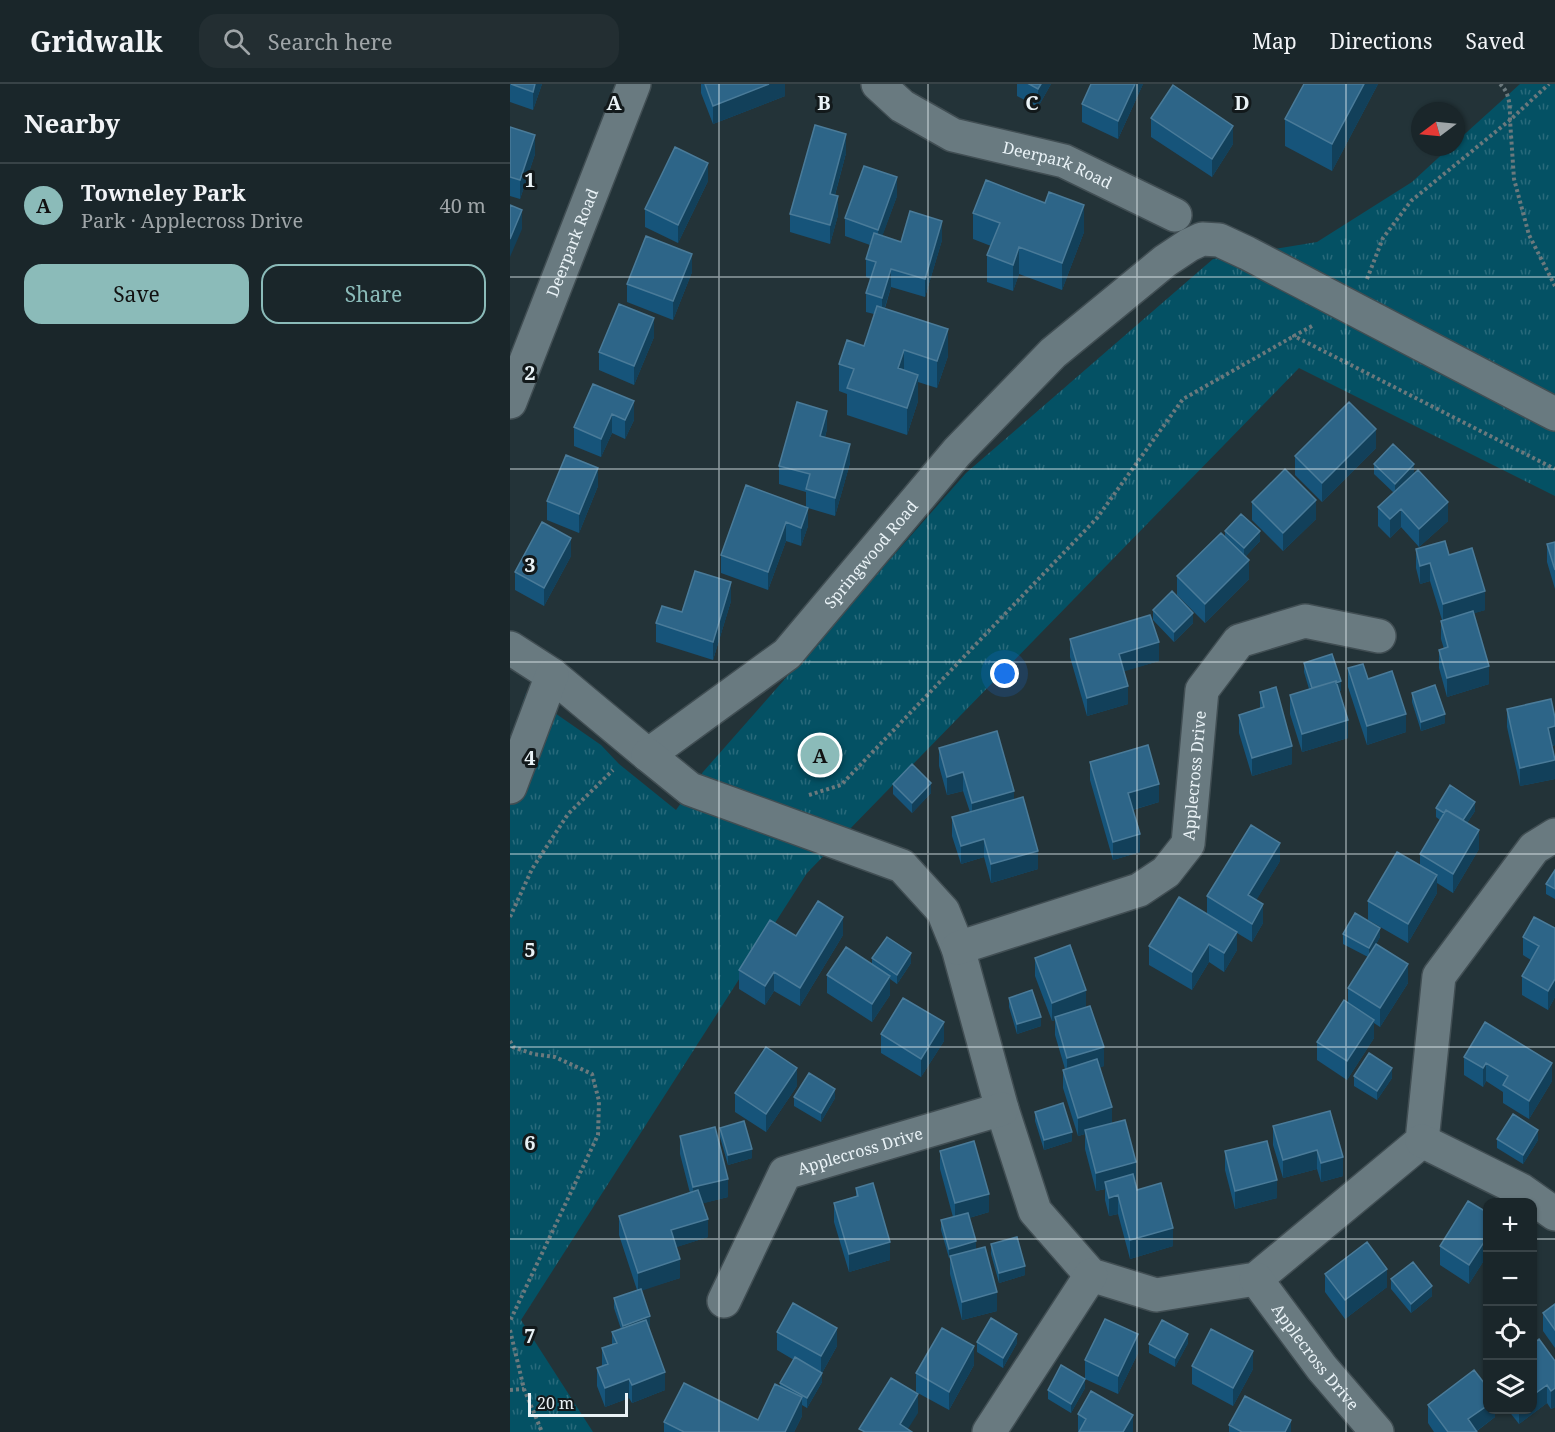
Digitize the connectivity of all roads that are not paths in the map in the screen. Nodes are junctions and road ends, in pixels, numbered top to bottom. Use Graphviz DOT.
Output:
graph roads {
  1 [pos="634,84"];
  2 [pos="878,84"];
  3 [pos="1174,215"];
  4 [pos="510,402"];
  5 [pos="1555,414"];
  6 [pos="1379,636"];
  7 [pos="510,648"];
  8 [pos="552,675"];
  9 [pos="641,749"];
  10 [pos="510,787"];
  11 [pos="1555,835"];
  12 [pos="958,948"];
  13 [pos="1002,1109"];
  14 [pos="1422,1141"];
  15 [pos="1555,1214"];
  16 [pos="1091,1275"];
  17 [pos="1256,1279"];
  18 [pos="724,1301"];
  19 [pos="989,1432"];
  20 [pos="1377,1432"];
  1 -- 4 [label="street, Deerpark Road"];
  2 -- 3 [label="street, Deerpark Road"];
  5 -- 9 [label="street, Springwood Road"];
  6 -- 12 [label="street, Applecross Drive"];
  7 -- 8 [label="street"];
  8 -- 9 [label="street"];
  8 -- 10 [label="street"];
  9 -- 12 [label="street"];
  11 -- 14 [label="street"];
  12 -- 13 [label="street"];
  13 -- 16 [label="street"];
  13 -- 18 [label="street, Applecross Drive"];
  14 -- 15 [label="street"];
  14 -- 17 [label="street"];
  16 -- 17 [label="street"];
  16 -- 19 [label="street"];
  17 -- 20 [label="street, Applecross Drive"];
}
